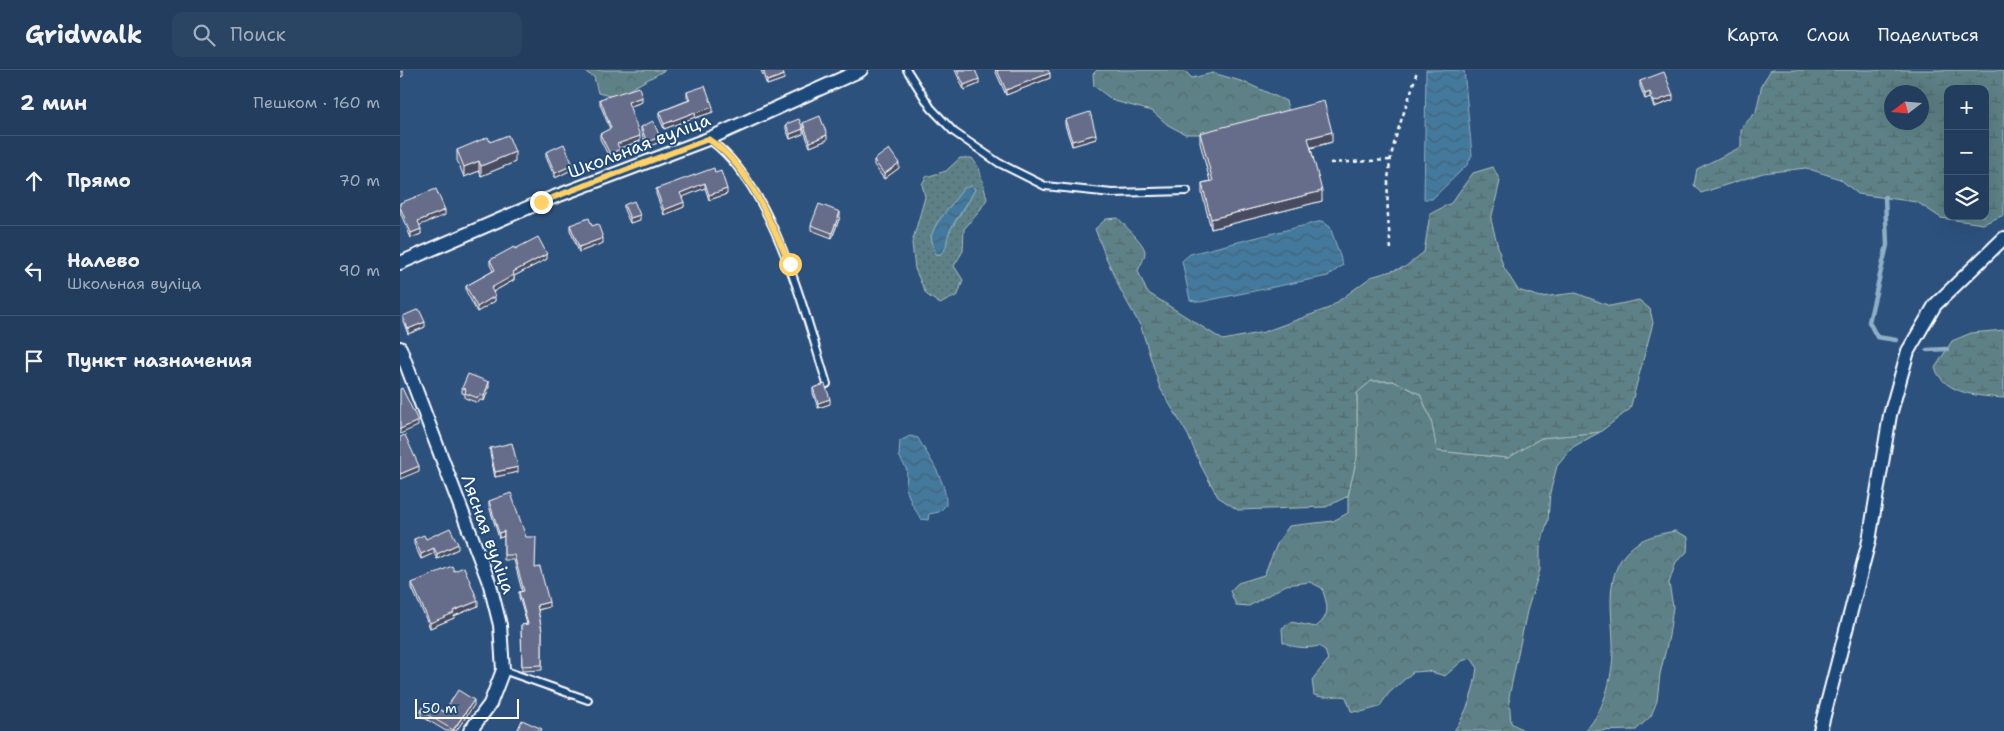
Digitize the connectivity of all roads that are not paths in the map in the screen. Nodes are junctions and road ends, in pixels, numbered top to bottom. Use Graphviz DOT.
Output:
graph roads {
  1 [pos="861,70"];
  2 [pos="907,70"];
  3 [pos="708,139"];
  4 [pos="1187,191"];
  5 [pos="2004,238"];
  6 [pos="400,263"];
  7 [pos="400,348"];
  8 [pos="828,384"];
  9 [pos="503,670"];
  10 [pos="588,700"];
  11 [pos="470,731"];
  12 [pos="1820,731"];
  1 -- 3 [label="street, Школьная вуліца"];
  2 -- 4 [label="lane"];
  3 -- 6 [label="street, Школьная вуліца"];
  3 -- 8 [label="lane"];
  5 -- 12 [label="street"];
  7 -- 9 [label="street, Лясная вуліца"];
  9 -- 10 [label="lane"];
  9 -- 11 [label="street, Лясная вуліца"];
}
